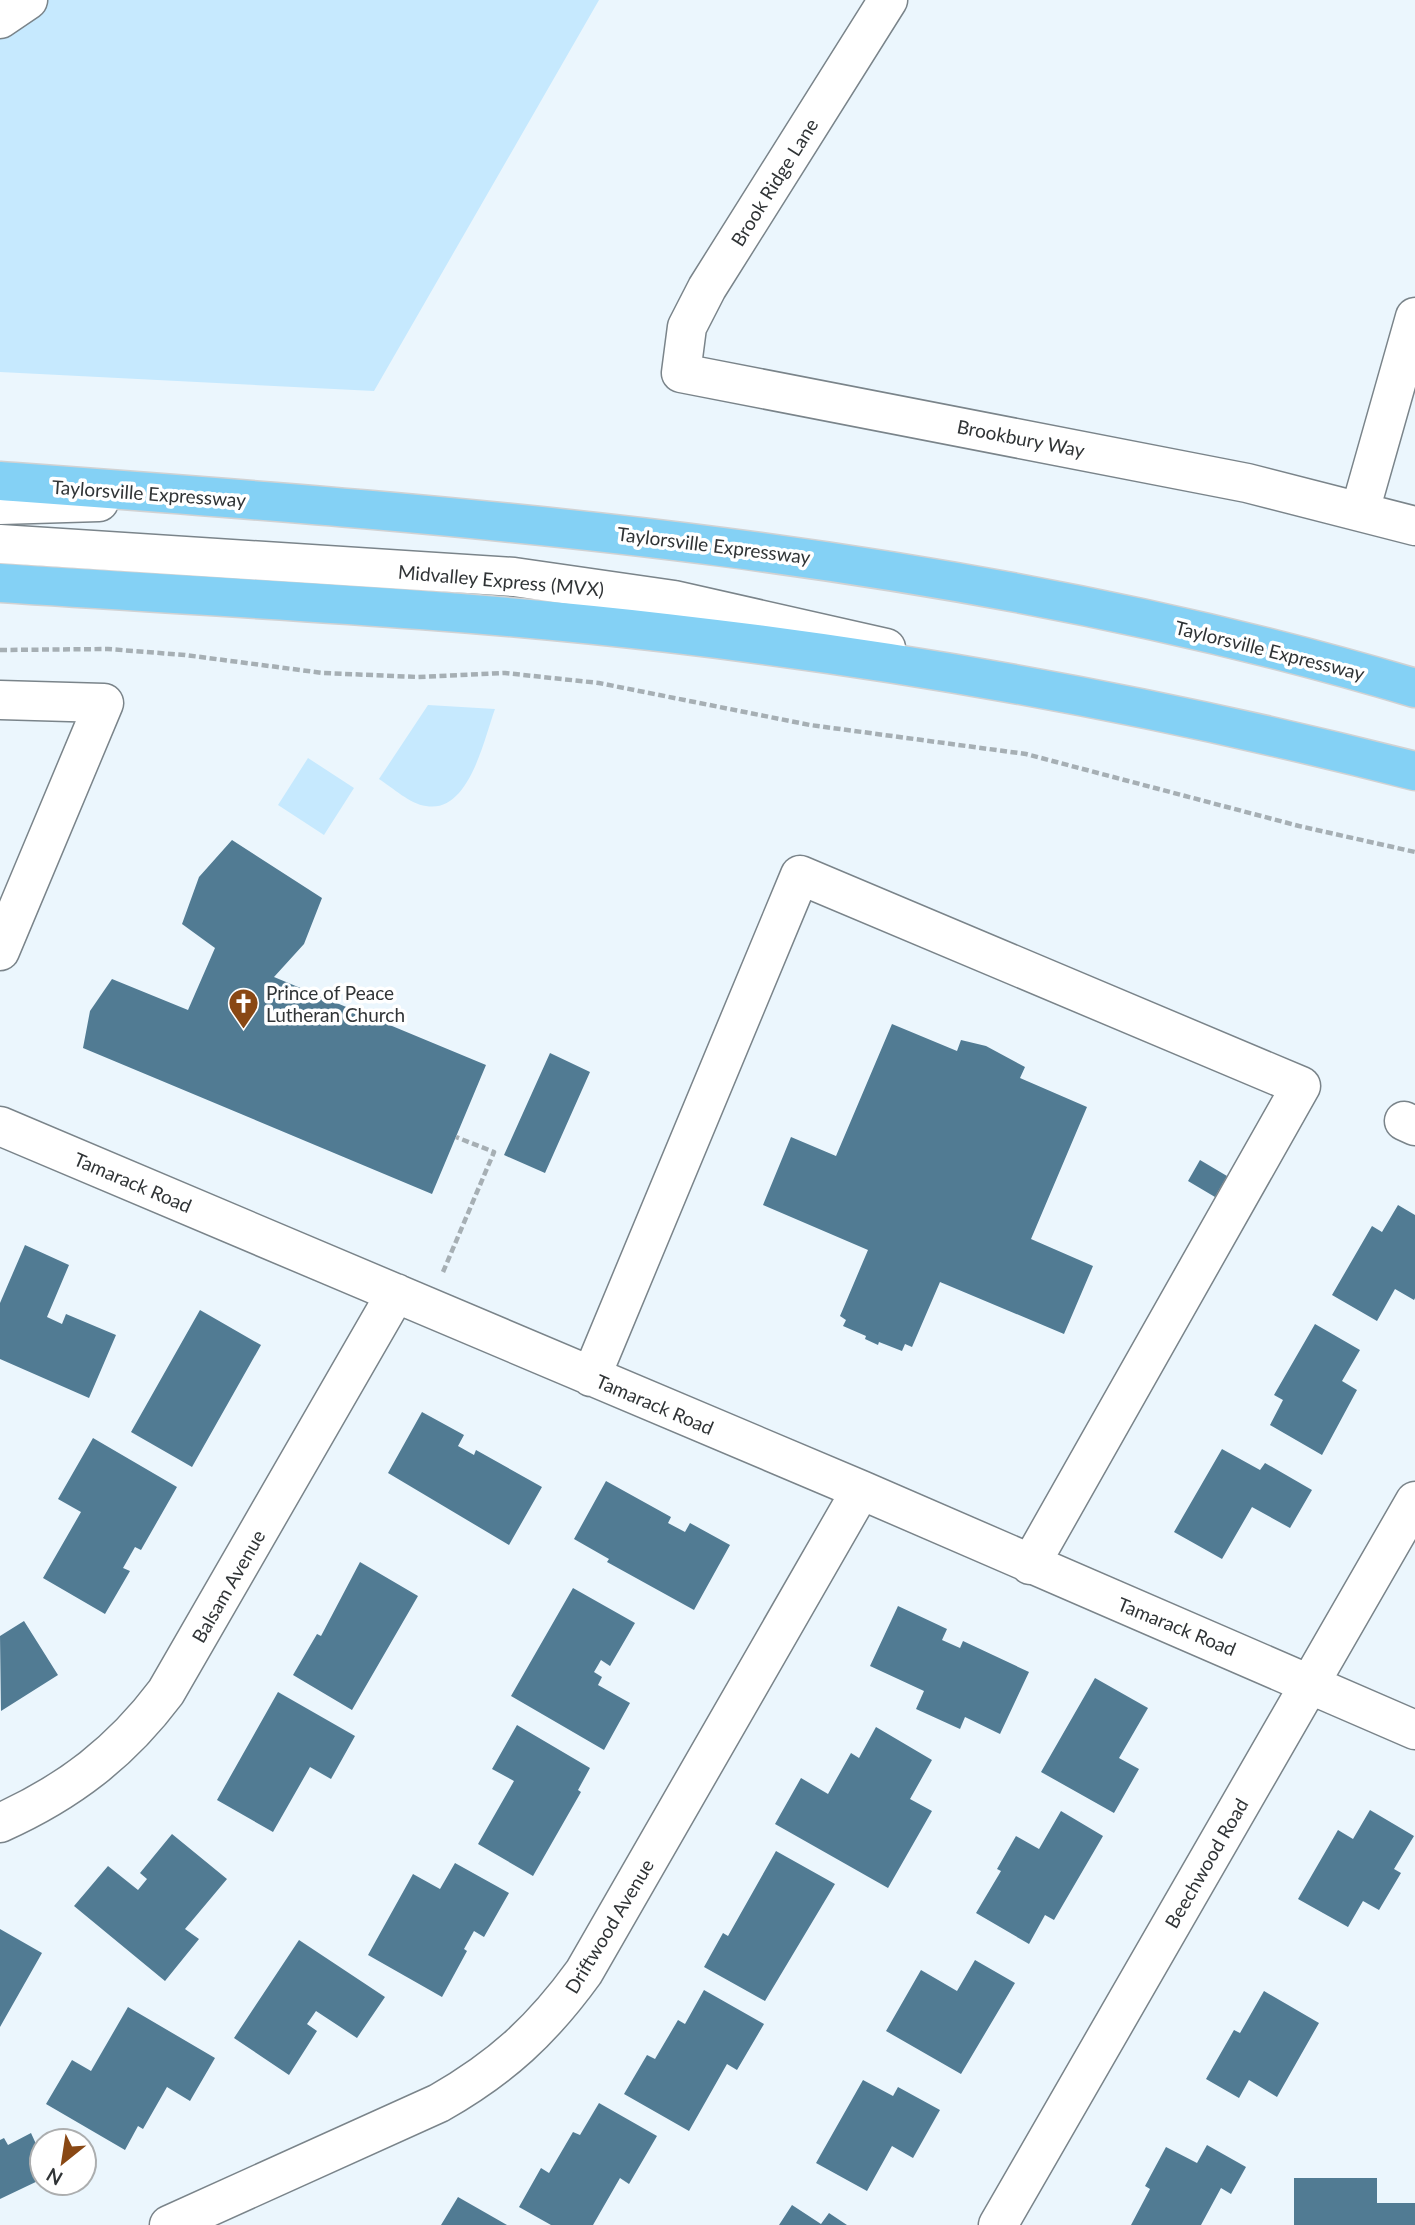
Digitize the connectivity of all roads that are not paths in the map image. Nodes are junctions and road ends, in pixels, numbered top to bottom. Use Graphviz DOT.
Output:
graph roads {
  1 [pos="28,0"];
  2 [pos="888,0"];
  3 [pos="0,19"];
  4 [pos="1415,317"];
  5 [pos="681,373"];
  6 [pos="0,481"];
  7 [pos="185,495"];
  8 [pos="0,505"];
  9 [pos="1360,511"];
  10 [pos="1415,526"];
  11 [pos="0,544"];
  12 [pos="0,583"];
  13 [pos="992,680"];
  14 [pos="1415,688"];
  15 [pos="0,701"];
  16 [pos="1415,771"];
  17 [pos="0,951"];
  18 [pos="0,1126"];
  19 [pos="396,1293"];
  20 [pos="591,1377"];
  21 [pos="860,1490"];
  22 [pos="1415,1501"];
  23 [pos="1030,1565"];
  24 [pos="1310,1683"];
  25 [pos="1415,1730"];
  26 [pos="0,1823"];
  27 [pos="169,2225"];
  28 [pos="998,2225"];
  1 -- 3 [label="street"];
  2 -- 5 [label="street, Brook Ridge Lane"];
  4 -- 9 [label="street"];
  5 -- 9 [label="street, Brookbury Way"];
  6 -- 7 [label="main road, Taylorsville Expressway"];
  7 -- 8 [label="street"];
  7 -- 14 [label="main road, Taylorsville Expressway"];
  9 -- 10 [label="street, Brookbury Way"];
  11 -- 13 [label="street, Midvalley Express (MVX)"];
  12 -- 13 [label="main road"];
  13 -- 16 [label="main road"];
  15 -- 17 [label="street"];
  18 -- 19 [label="street, Tamarack Road"];
  19 -- 20 [label="street, Tamarack Road"];
  19 -- 26 [label="street, Balsam Avenue"];
  20 -- 21 [label="street, Tamarack Road"];
  20 -- 23 [label="street"];
  21 -- 23 [label="street, Tamarack Road"];
  21 -- 27 [label="street, Driftwood Avenue"];
  22 -- 24 [label="street, Beechwood Road"];
  23 -- 24 [label="street, Tamarack Road"];
  24 -- 25 [label="street, Tamarack Road"];
  24 -- 28 [label="street, Beechwood Road"];
}
